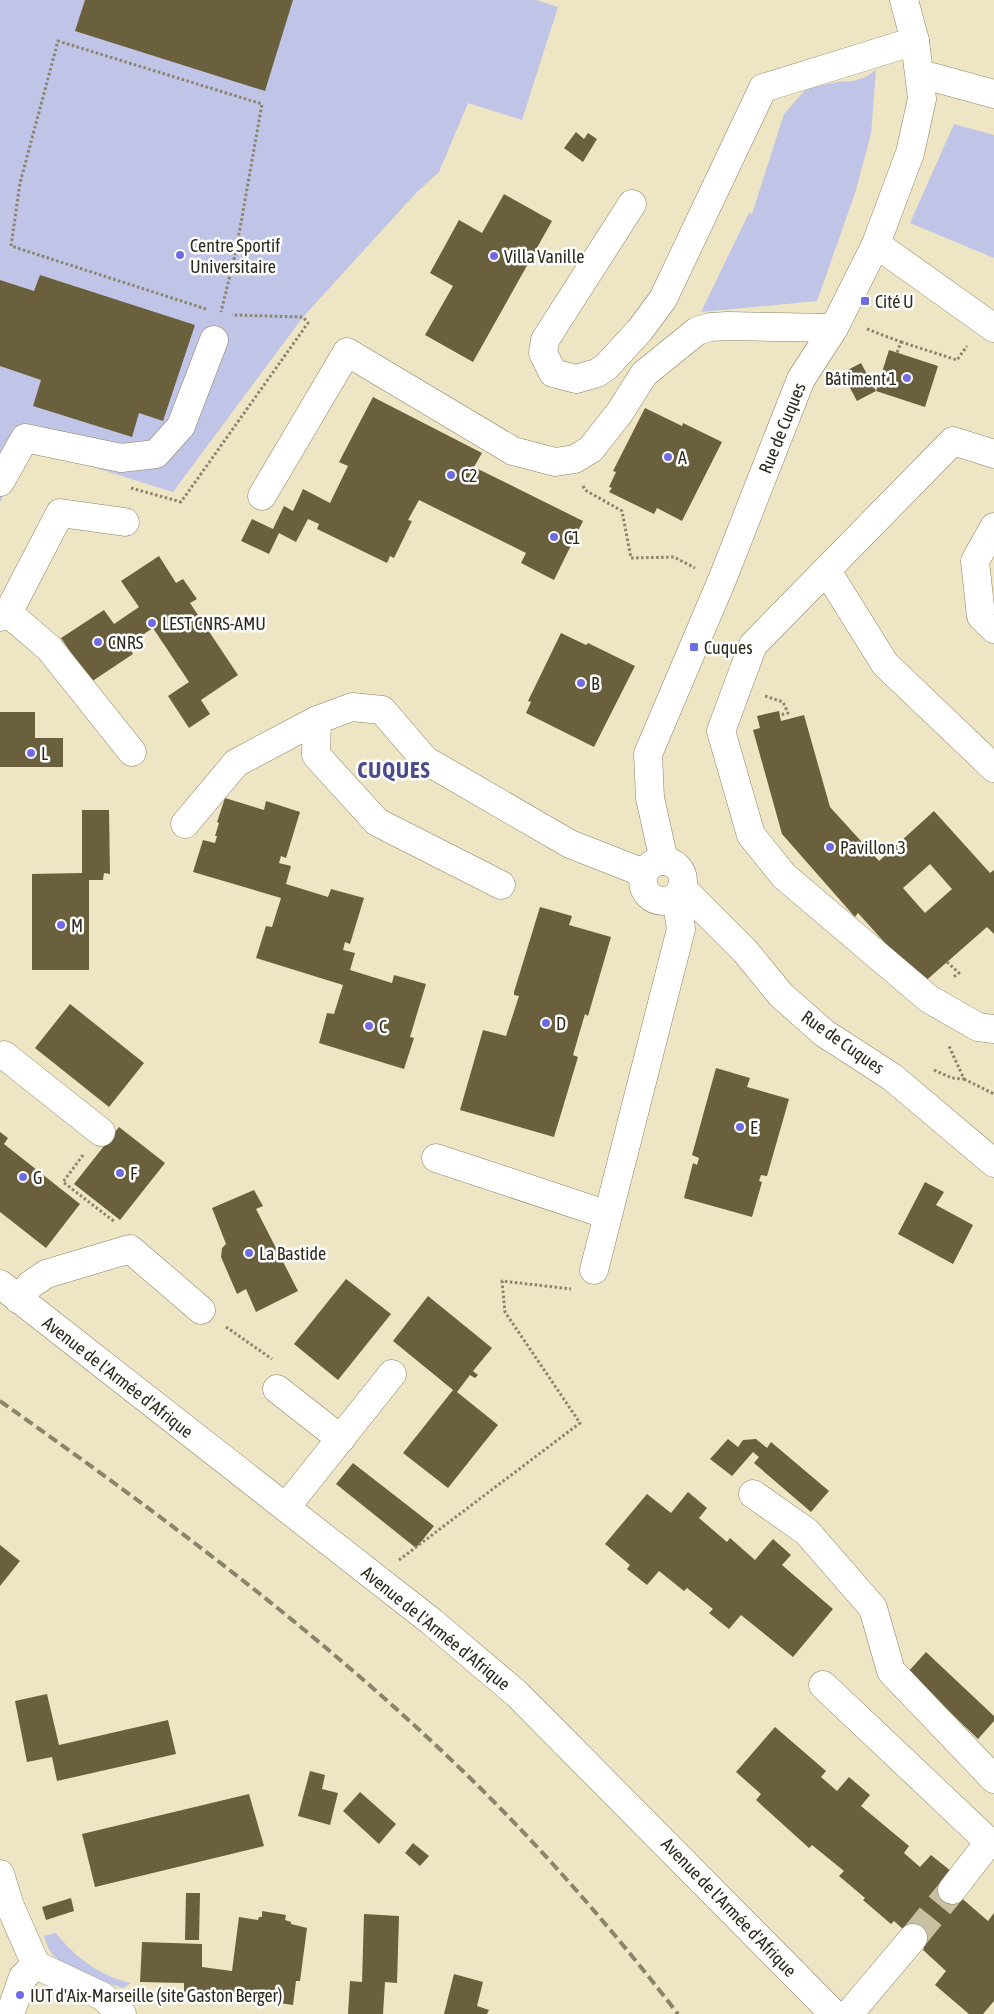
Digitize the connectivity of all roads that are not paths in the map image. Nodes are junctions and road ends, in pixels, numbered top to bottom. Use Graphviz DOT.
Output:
graph roads {
  1 [pos="904,0"];
  2 [pos="915,41"];
  3 [pos="921,74"];
  4 [pos="994,94"];
  5 [pos="632,204"];
  6 [pos="876,244"];
  7 [pos="837,322"];
  8 [pos="989,325"];
  9 [pos="217,327"];
  10 [pos="994,454"];
  11 [pos="0,482"];
  12 [pos="262,496"];
  13 [pos="124,522"];
  14 [pos="994,527"];
  15 [pos="827,571"];
  16 [pos="4,615"];
  17 [pos="994,629"];
  18 [pos="317,720"];
  19 [pos="132,752"];
  20 [pos="994,768"];
  21 [pos="185,824"];
  22 [pos="654,867"];
  23 [pos="501,885"];
  24 [pos="679,893"];
  25 [pos="994,1029"];
  26 [pos="0,1056"];
  27 [pos="100,1132"];
  28 [pos="436,1158"];
  29 [pos="994,1163"];
  30 [pos="608,1214"];
  31 [pos="594,1270"];
  32 [pos="10,1292"];
  33 [pos="201,1310"];
  34 [pos="392,1374"];
  35 [pos="277,1389"];
  36 [pos="341,1439"];
  37 [pos="753,1494"];
  38 [pos="286,1507"];
  39 [pos="823,1686"];
  40 [pos="994,1779"];
  41 [pos="992,1838"];
  42 [pos="0,1874"];
  43 [pos="952,1890"];
  44 [pos="913,1938"];
  45 [pos="36,1965"];
  46 [pos="10,2014"];
  47 [pos="122,2014"];
  48 [pos="834,2014"];
  49 [pos="849,2014"];
  1 -- 2 [label="street, Rue de Cuques"];
  2 -- 3 [label="street, Rue de Cuques"];
  2 -- 5 [label="street"];
  3 -- 4 [label="street"];
  3 -- 6 [label="street, Rue de Cuques"];
  6 -- 7 [label="street, Rue de Cuques"];
  6 -- 8 [label="street"];
  7 -- 12 [label="street"];
  7 -- 22 [label="street, Rue de Cuques"];
  9 -- 11 [label="street"];
  10 -- 15 [label="street"];
  13 -- 16 [label="street"];
  14 -- 17 [label="street"];
  15 -- 20 [label="street"];
  15 -- 25 [label="street"];
  16 -- 19 [label="street"];
  18 -- 21 [label="street"];
  18 -- 22 [label="street"];
  18 -- 23 [label="street"];
  22 -- 24 [label="street"];
  22 -- 24 [label="street"];
  24 -- 29 [label="street, Rue de Cuques"];
  24 -- 30 [label="street"];
  26 -- 27 [label="street"];
  28 -- 30 [label="street"];
  30 -- 31 [label="street"];
  32 -- 33 [label="street"];
  32 -- 38 [label="street, Avenue de l'Armée d'Afrique"];
  34 -- 36 [label="street"];
  35 -- 36 [label="street"];
  36 -- 38 [label="street"];
  37 -- 40 [label="street"];
  38 -- 48 [label="street, Avenue de l'Armée d'Afrique"];
  39 -- 41 [label="street"];
  41 -- 43 [label="street"];
  42 -- 45 [label="street"];
  44 -- 49 [label="street"];
  45 -- 46 [label="street"];
  45 -- 47 [label="street"];
}
